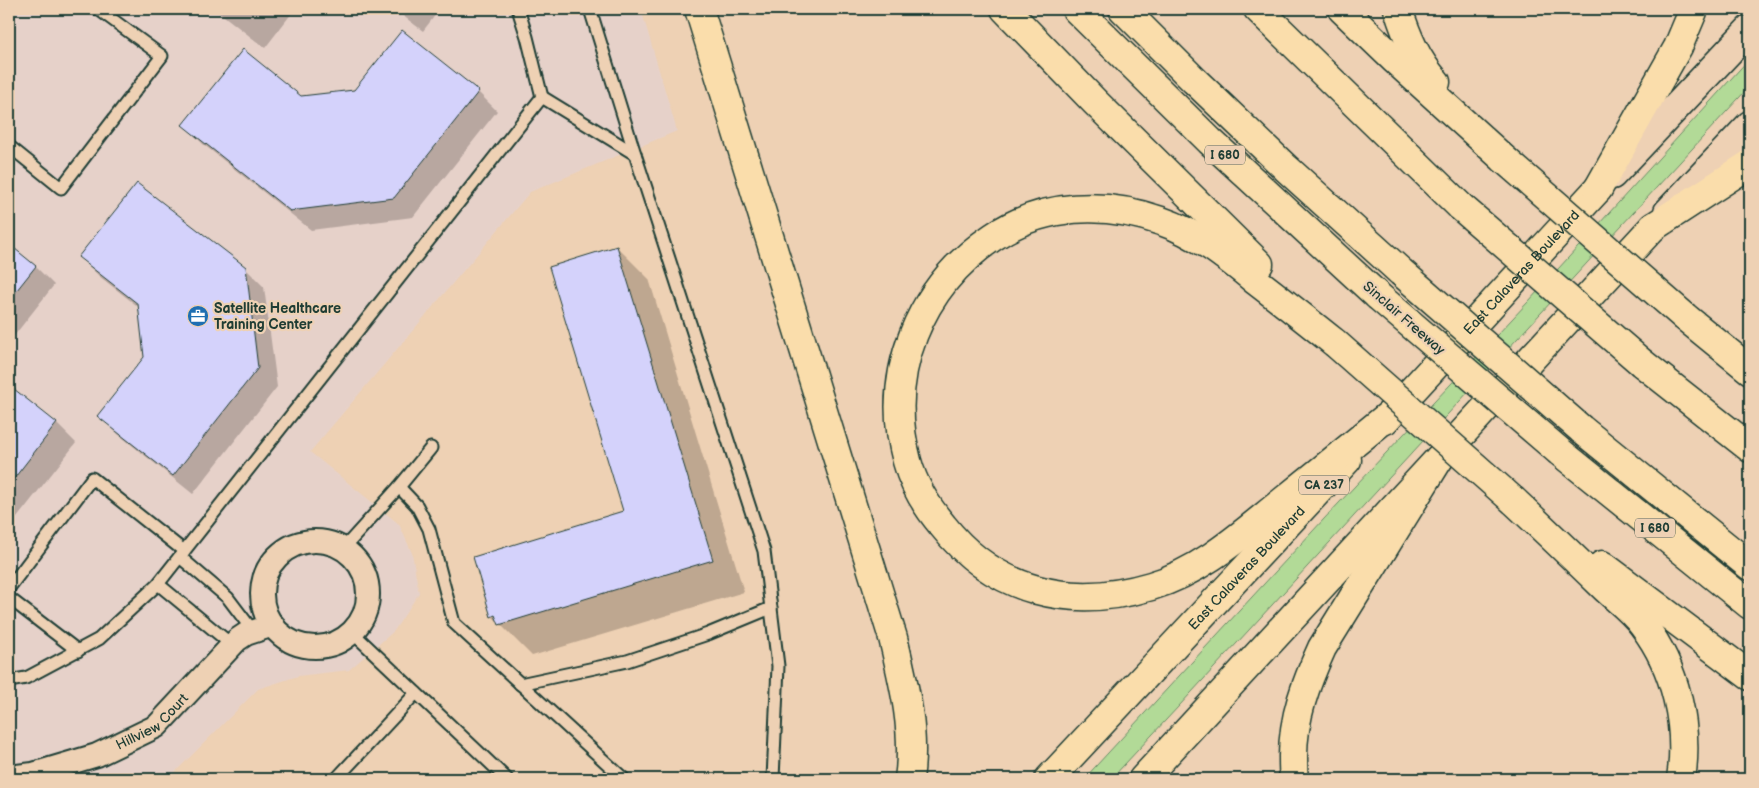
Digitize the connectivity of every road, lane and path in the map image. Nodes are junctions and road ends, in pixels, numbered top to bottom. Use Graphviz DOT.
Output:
graph roads {
  1 [pos="98,9"];
  2 [pos="518,9"];
  3 [pos="590,9"];
  4 [pos="698,9"];
  5 [pos="1005,9"];
  6 [pos="1076,9"];
  7 [pos="1123,9"];
  8 [pos="1258,9"];
  9 [pos="1342,9"];
  10 [pos="1398,9"];
  11 [pos="1694,9"];
  12 [pos="1750,29"];
  13 [pos="542,97"];
  14 [pos="1750,125"];
  15 [pos="9,146"];
  16 [pos="635,154"];
  17 [pos="1505,160"];
  18 [pos="1750,164"];
  19 [pos="1598,189"];
  20 [pos="1653,227"];
  21 [pos="1685,317"];
  22 [pos="1335,343"];
  23 [pos="1750,357"];
  24 [pos="1750,370"];
  25 [pos="1389,415"];
  26 [pos="431,448"];
  27 [pos="1750,448"];
  28 [pos="1439,459"];
  29 [pos="399,487"];
  30 [pos="1514,501"];
  31 [pos="343,549"];
  32 [pos="182,554"];
  33 [pos="1750,566"];
  34 [pos="158,584"];
  35 [pos="9,588"];
  36 [pos="9,598"];
  37 [pos="1750,605"];
  38 [pos="771,608"];
  39 [pos="263,628"];
  40 [pos="352,632"];
  41 [pos="232,645"];
  42 [pos="78,651"];
  43 [pos="1750,676"];
  44 [pos="9,681"];
  45 [pos="520,684"];
  46 [pos="416,693"];
  47 [pos="9,777"];
  48 [pos="336,779"];
  49 [pos="507,779"];
  50 [pos="624,779"];
  51 [pos="773,779"];
  52 [pos="909,779"];
  53 [pos="1049,779"];
  54 [pos="1143,779"];
  55 [pos="1294,779"];
  56 [pos="1681,779"];
  1 -- 15 [label="lane"];
  2 -- 13 [label="lane"];
  3 -- 16 [label="lane"];
  4 -- 52 [label="highway"];
  5 -- 22 [label="highway"];
  6 -- 37 [label="highway, Sinclair Freeway / I 680, bridge"];
  7 -- 33 [label="highway, I 680, bridge"];
  8 -- 27 [label="highway, bridge"];
  9 -- 17 [label="highway"];
  10 -- 17 [label="highway"];
  11 -- 19 [label="highway"];
  12 -- 19 [label="main road, East Calaveras Boulevard"];
  13 -- 16 [label="lane"];
  13 -- 32 [label="lane"];
  14 -- 20 [label="main road"];
  16 -- 38 [label="lane"];
  17 -- 21 [label="highway, bridge"];
  18 -- 20 [label="highway"];
  19 -- 25 [label="highway, East Calaveras Boulevard / CA 237"];
  20 -- 28 [label="highway"];
  21 -- 23 [label="highway"];
  21 -- 24 [label="highway"];
  22 -- 25 [label="highway"];
  22 -- 30 [label="highway, bridge"];
  25 -- 53 [label="highway, East Calaveras Boulevard / CA 237"];
  26 -- 29 [label="lane"];
  28 -- 54 [label="highway"];
  28 -- 55 [label="highway"];
  29 -- 31 [label="lane"];
  29 -- 45 [label="lane"];
  30 -- 43 [label="highway"];
  30 -- 56 [label="highway"];
  31 -- 39 [label="street"];
  31 -- 40 [label="street"];
  32 -- 34 [label="lane"];
  32 -- 35 [label="lane"];
  32 -- 39 [label="lane"];
  34 -- 41 [label="lane"];
  34 -- 42 [label="lane"];
  36 -- 42 [label="lane"];
  38 -- 45 [label="lane"];
  38 -- 51 [label="lane"];
  39 -- 40 [label="street"];
  39 -- 41 [label="street, Hillview Court"];
  40 -- 46 [label="lane"];
  41 -- 47 [label="street, Hillview Court"];
  42 -- 44 [label="lane"];
  45 -- 50 [label="lane"];
  46 -- 48 [label="lane"];
  46 -- 49 [label="lane"];
}
